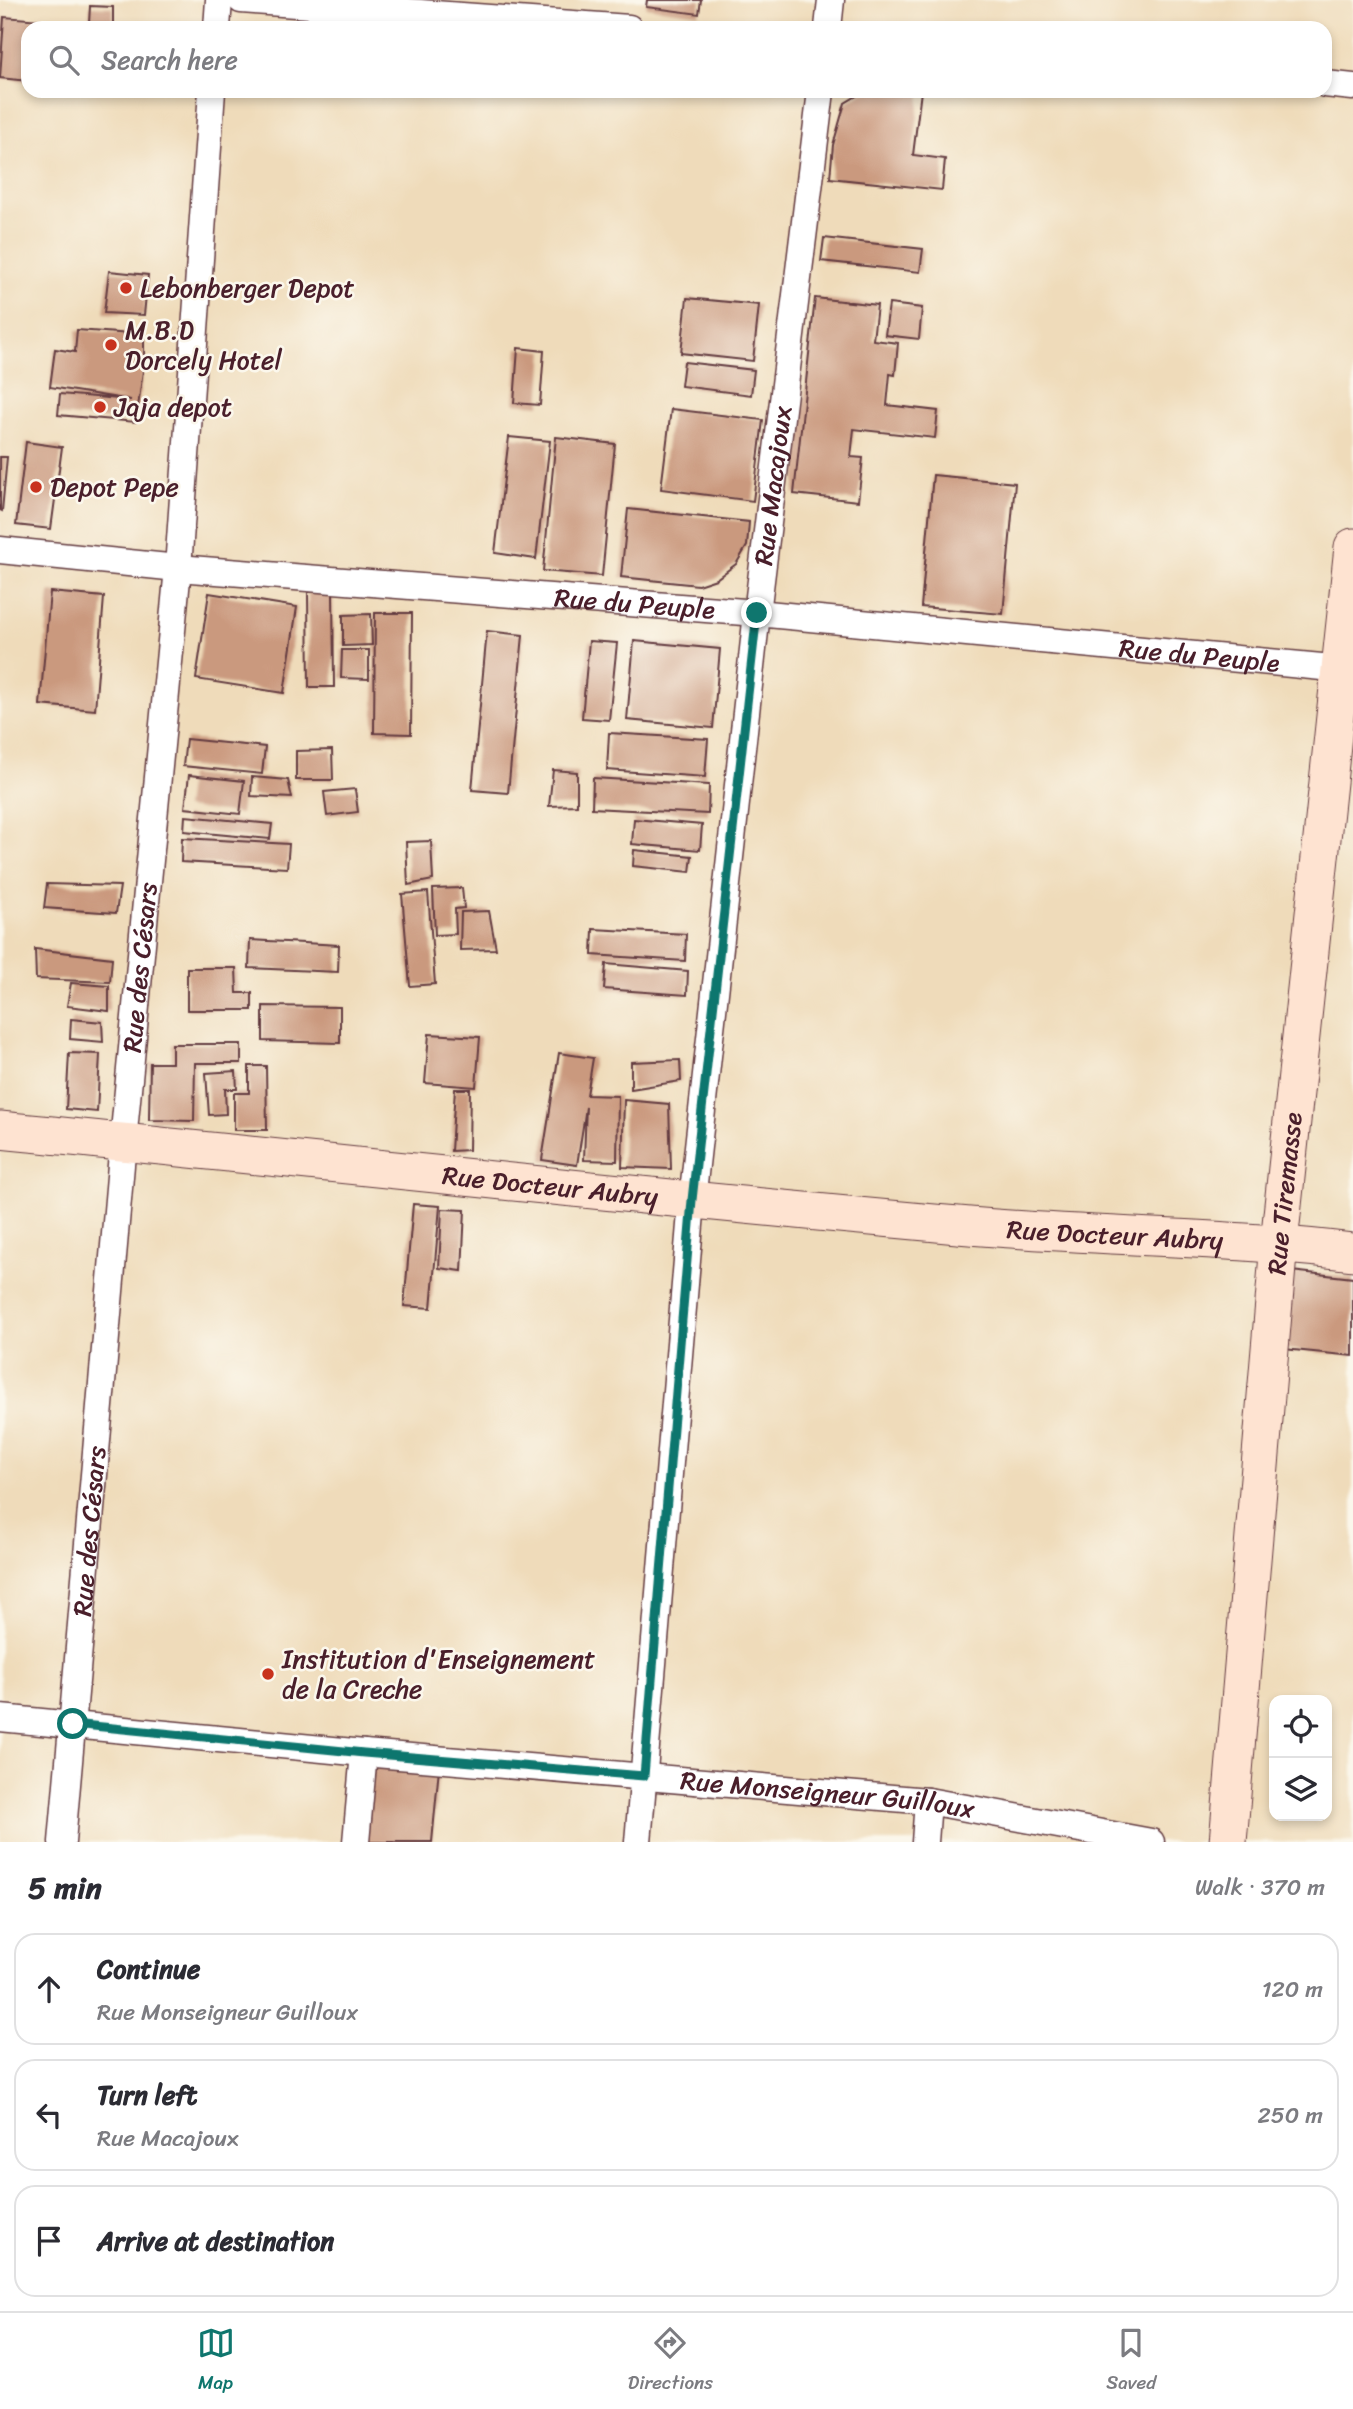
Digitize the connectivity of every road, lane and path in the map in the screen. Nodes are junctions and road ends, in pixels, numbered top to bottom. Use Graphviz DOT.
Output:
graph roads {
  1 [pos="219,0"];
  2 [pos="241,0"];
  3 [pos="831,0"];
  4 [pos="218,21"];
  5 [pos="532,21"];
  6 [pos="829,21"];
  7 [pos="1332,85"];
  8 [pos="1353,87"];
  9 [pos="212,98"];
  10 [pos="820,98"];
  11 [pos="1353,548"];
  12 [pos="0,550"];
  13 [pos="178,568"];
  14 [pos="757,613"];
  15 [pos="1346,670"];
  16 [pos="0,1130"];
  17 [pos="123,1142"];
  18 [pos="692,1200"];
  19 [pos="1279,1243"];
  20 [pos="1353,1252"];
  21 [pos="0,1718"];
  22 [pos="73,1724"];
  23 [pos="364,1753"];
  24 [pos="644,1776"];
  25 [pos="928,1801"];
  26 [pos="62,1842"];
  27 [pos="356,1842"];
  28 [pos="638,1842"];
  29 [pos="925,1842"];
  30 [pos="1151,1842"];
  31 [pos="1228,1842"];
  1 -- 4 [label="street"];
  2 -- 5 [label="street"];
  3 -- 6 [label="street"];
  7 -- 8 [label="street"];
  9 -- 13 [label="street, Rue des Césars"];
  10 -- 14 [label="street, Rue Macajoux"];
  11 -- 15 [label="street, Rue Tiremasse"];
  12 -- 13 [label="street, Rue du Peuple"];
  13 -- 14 [label="street, Rue du Peuple"];
  13 -- 17 [label="street, Rue des Césars"];
  14 -- 15 [label="street, Rue du Peuple"];
  14 -- 18 [label="street, Rue Macajoux"];
  15 -- 19 [label="street, Rue Tiremasse"];
  16 -- 17 [label="street, Rue Docteur Aubry"];
  17 -- 18 [label="street, Rue Docteur Aubry"];
  17 -- 22 [label="street, Rue des Césars"];
  18 -- 19 [label="street, Rue Docteur Aubry"];
  18 -- 24 [label="street, Rue Macajoux"];
  19 -- 20 [label="street, Rue Docteur Aubry"];
  19 -- 31 [label="street, Rue Tiremasse"];
  21 -- 22 [label="street, Rue Monseigneur Guilloux"];
  22 -- 23 [label="street, Rue Monseigneur Guilloux"];
  22 -- 26 [label="street, Rue des Césars"];
  23 -- 24 [label="street, Rue Monseigneur Guilloux"];
  23 -- 27 [label="street"];
  24 -- 25 [label="street, Rue Monseigneur Guilloux"];
  24 -- 28 [label="street, Rue Macajoux"];
  25 -- 29 [label="street"];
  25 -- 30 [label="street, Rue Monseigneur Guilloux"];
}
